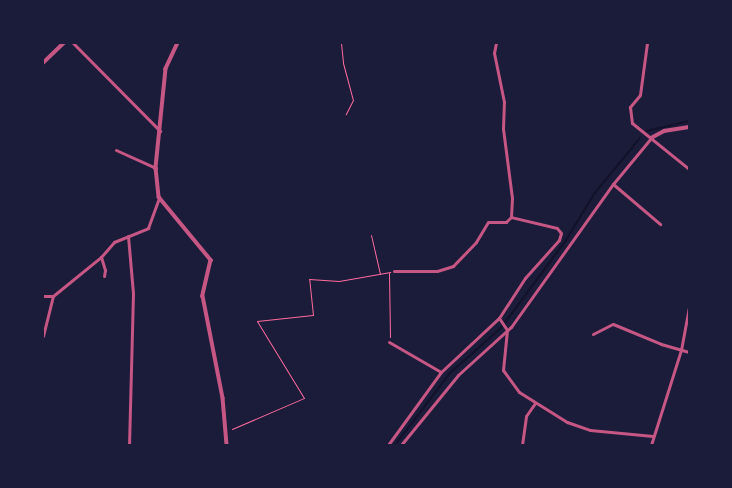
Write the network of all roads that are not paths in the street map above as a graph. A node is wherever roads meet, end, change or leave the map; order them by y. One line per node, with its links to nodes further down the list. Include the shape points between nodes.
1 (64, 43): 6 (street)
2 (73, 43): 8 (street)
3 (178, 43): 8 (street, via 166,70)
4 (496, 43): 15 (street, via 494,54 504,102 503,129 512,198)
5 (647, 43): 9 (street, via 640,94 630,112 632,122)
6 (43, 63)
7 (689, 127): 9 (street, via 664,131)
8 (160, 131): 11 (street)
9 (651, 138): 12 (street); 13 (street)
10 (116, 150): 11 (street)
11 (156, 168): 14 (street)
12 (689, 170)
13 (613, 184): 16 (street); 25 (street)
14 (159, 197): 17 (street, via 148,228); 36 (street, via 211,260 203,296 222,398)
15 (511, 217): 19 (street, via 506,222 488,222 476,242 454,266 437,271); 24 (street, via 548,224 561,233 550,252 525,278)
16 (660, 224)
17 (128, 236): 18 (street, via 114,242); 35 (street, via 133,293)
18 (101, 257): 20 (street); 22 (street)
19 (394, 271)
20 (104, 276)
21 (43, 296): 22 (street)
22 (54, 296): 27 (street)
23 (689, 307): 29 (street)
24 (500, 318): 25 (street); 31 (street)
25 (507, 330): 32 (street, via 503,370 519,392); 38 (street, via 458,375)
26 (593, 334): 29 (street, via 613,324)
27 (43, 336)
28 (389, 342): 31 (street)
29 (681, 350): 30 (street); 33 (street)
30 (689, 352)
31 (441, 372): 37 (street)
32 (535, 403): 33 (street, via 567,422 590,430); 34 (street, via 526,416)
33 (653, 436): 40 (street)
34 (522, 443): 39 (street)
35 (129, 445)
36 (227, 445)
37 (388, 445)
38 (401, 445)
39 (518, 445)
40 (651, 445)

